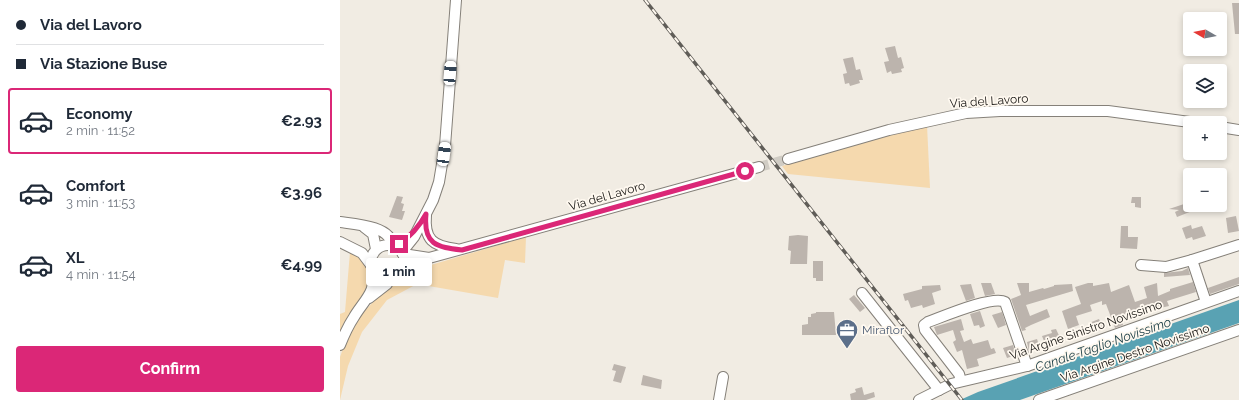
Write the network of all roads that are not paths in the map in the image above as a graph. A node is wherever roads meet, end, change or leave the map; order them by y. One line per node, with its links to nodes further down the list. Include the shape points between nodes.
1 (456, 0): 7 (street, via 444,157 439,182)
2 (1183, 121): 5 (street, Via del Lavoro, via 1108,111 966,113 888,130)
3 (1227, 128): 4 (street)
4 (1239, 130)
5 (788, 159)
6 (758, 167): 16 (street, Via del Lavoro)
7 (426, 214): 10 (street); 16 (street, Via del Lavoro, via 426,228 433,242 442,248)
8 (340, 222): 9 (street)
9 (362, 226): 12 (street, via 383,232); 15 (street, via 373,234)
10 (418, 228): 12 (street, via 405,240); 17 (street)
11 (340, 242): 14 (street)
12 (393, 245): 15 (street, via 382,245); 17 (street)
13 (1239, 245): 19 (street)
14 (350, 246): 15 (street, via 365,250); 21 (street, via 362,253)
15 (376, 249): 21 (street, via 372,255)
16 (462, 250): 18 (street, Via del Lavoro)
17 (403, 253): 18 (street, Via del Lavoro); 22 (street, via 405,263)
18 (429, 258): 22 (street, Via del Lavoro)
19 (1192, 260): 20 (street, via 1166,266); 27 (street)
20 (1141, 265)
21 (372, 267): 23 (street, via 380,277); 26 (street, via 373,281)
22 (401, 272): 23 (street)
23 (390, 279): 26 (street)
24 (1239, 291): 27 (street, Via Argine Sinistro Novissimo)
25 (862, 293): 33 (street)
26 (369, 298): 29 (street, via 350,323)
27 (1206, 302): 30 (street, Via Argine Sinistro Novissimo)
28 (1239, 330): 36 (street, Via Argine Destro Novissimo)
29 (340, 345)
30 (1027, 366): 32 (street, Via Argine Sinistro Novissimo); 32 (street, via 1004,302 998,300 978,303 924,325 925,330 959,374)
31 (723, 377): 34 (street)
32 (961, 381): 33 (street, Via Argine Sinistro Novissimo)
33 (939, 390): 35 (street, Via Argine Sinistro Novissimo)
34 (719, 400)
35 (919, 400)
36 (1039, 400)

